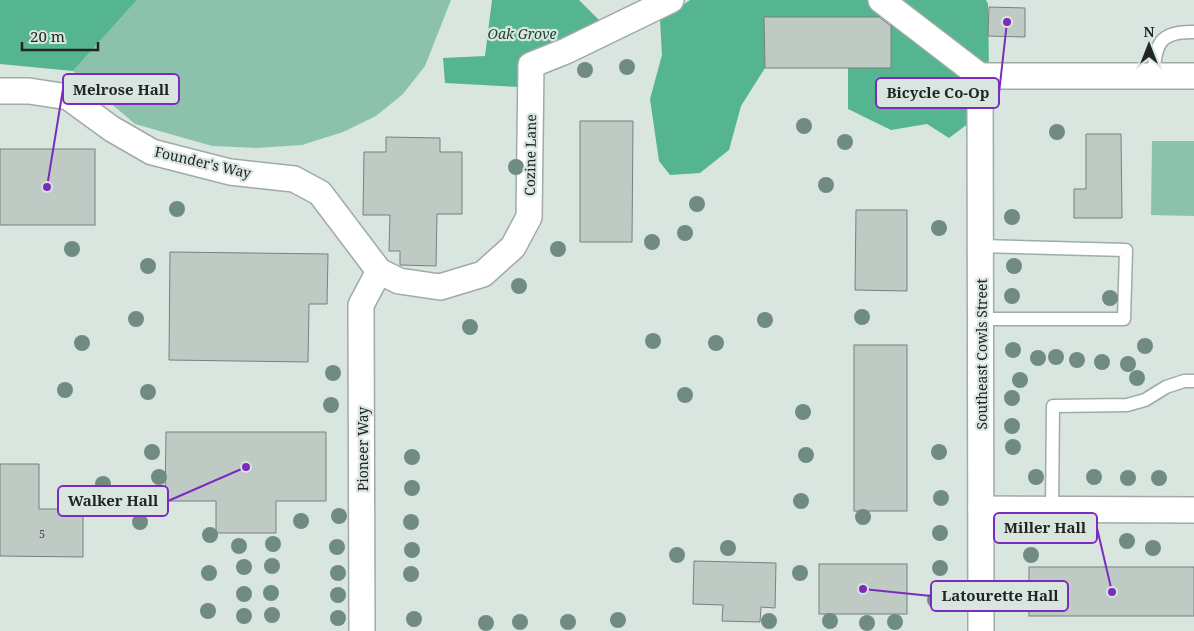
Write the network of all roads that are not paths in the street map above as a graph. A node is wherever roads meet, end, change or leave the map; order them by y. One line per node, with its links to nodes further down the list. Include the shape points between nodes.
1 (671, 0): 9 (street, Cozine Lane, via 531,65 529,217 513,247 483,274 440,288 399,281)
2 (881, 0): 4 (street)
3 (1194, 32): 5 (lane, via 1168,35 1161,41 1155,54)
4 (980, 76): 5 (street); 8 (street, Southeast Cowls Street)
5 (1153, 76): 6 (street)
6 (1194, 76)
7 (0, 91): 9 (street, Founder's Way, via 29,91 68,97 112,130 152,152 230,172 294,179 320,193)
8 (980, 246): 10 (street, Southeast Cowls Street); 10 (lane, via 1126,250 1124,319)
9 (379, 272): 15 (street, Pioneer Way, via 361,305)
10 (981, 319): 12 (street, Southeast Cowls Street)
11 (1194, 381): 13 (lane, via 1166,387 1145,400 1127,405 1053,406)
12 (981, 510): 13 (street); 16 (street, Southeast Cowls Street)
13 (1052, 510): 14 (street)
14 (1194, 510)
15 (362, 631)
16 (981, 631)

